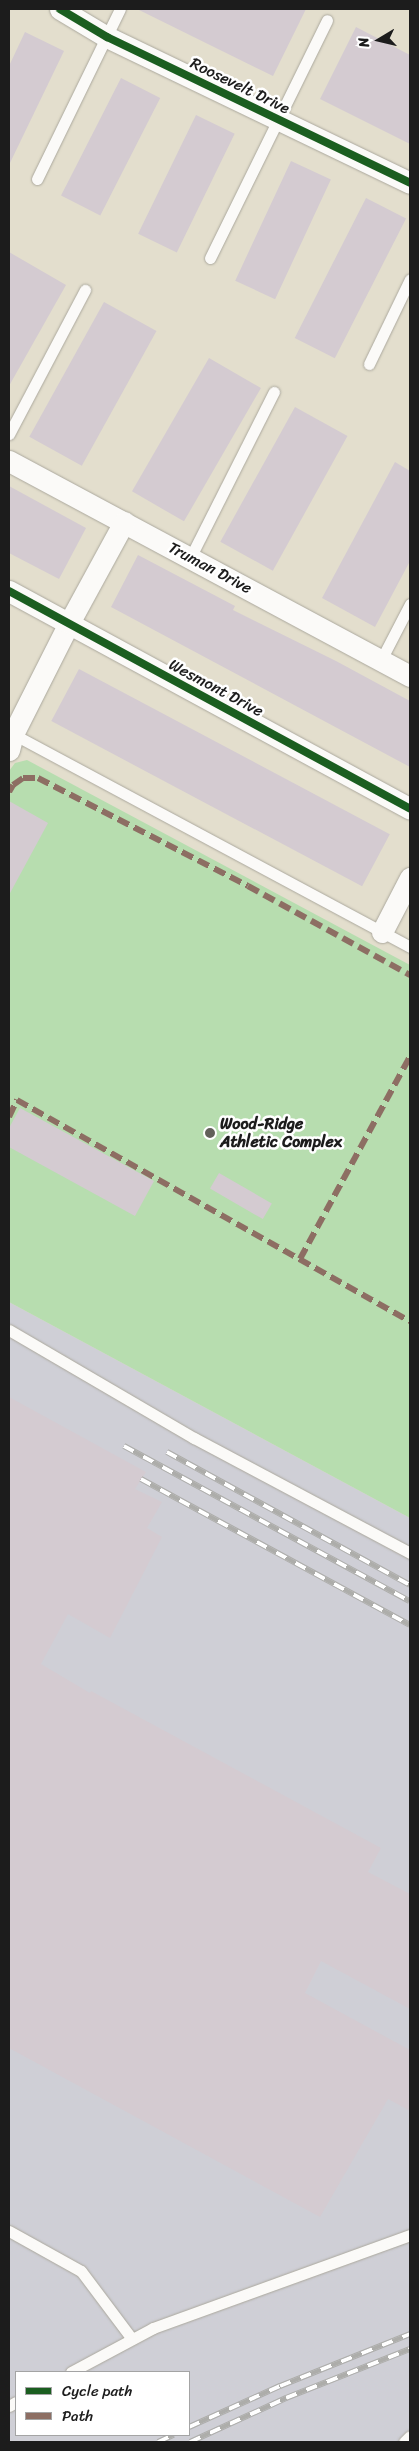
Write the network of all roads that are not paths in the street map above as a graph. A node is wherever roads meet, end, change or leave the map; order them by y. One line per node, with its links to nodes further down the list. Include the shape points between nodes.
1 (60, 9): 4 (street, Roosevelt Drive)
2 (120, 9): 4 (lane)
3 (327, 20): 5 (lane)
4 (107, 37): 5 (street, Roosevelt Drive); 6 (lane)
5 (278, 119): 7 (street, Roosevelt Drive); 8 (lane)
6 (37, 179)
7 (410, 183)
8 (210, 258)
9 (410, 279): 11 (lane)
10 (85, 290): 13 (lane)
11 (369, 364)
12 (274, 392): 16 (lane)
13 (9, 434)
14 (9, 461): 15 (street, Truman Drive)
15 (124, 522): 16 (street, Truman Drive); 19 (street)
16 (190, 558): 20 (street, Truman Drive)
17 (9, 591): 19 (street, Wesmont Drive)
18 (410, 604): 20 (lane)
19 (68, 623): 22 (street); 23 (street, Wesmont Drive)
20 (381, 660): 21 (street, Truman Drive)
21 (410, 676)
22 (11, 742): 25 (lane)
23 (410, 809)
24 (410, 878): 25 (street)
25 (382, 932): 26 (lane)
26 (410, 948)
27 (9, 1330): 28 (lane, via 194,1438)
28 (410, 1553)
29 (9, 2231): 31 (lane, via 81,2271)
30 (410, 2235): 31 (lane, via 153,2328)
31 (132, 2339): 32 (lane)
32 (72, 2371)
33 (410, 2436): 34 (lane)
34 (404, 2442)

